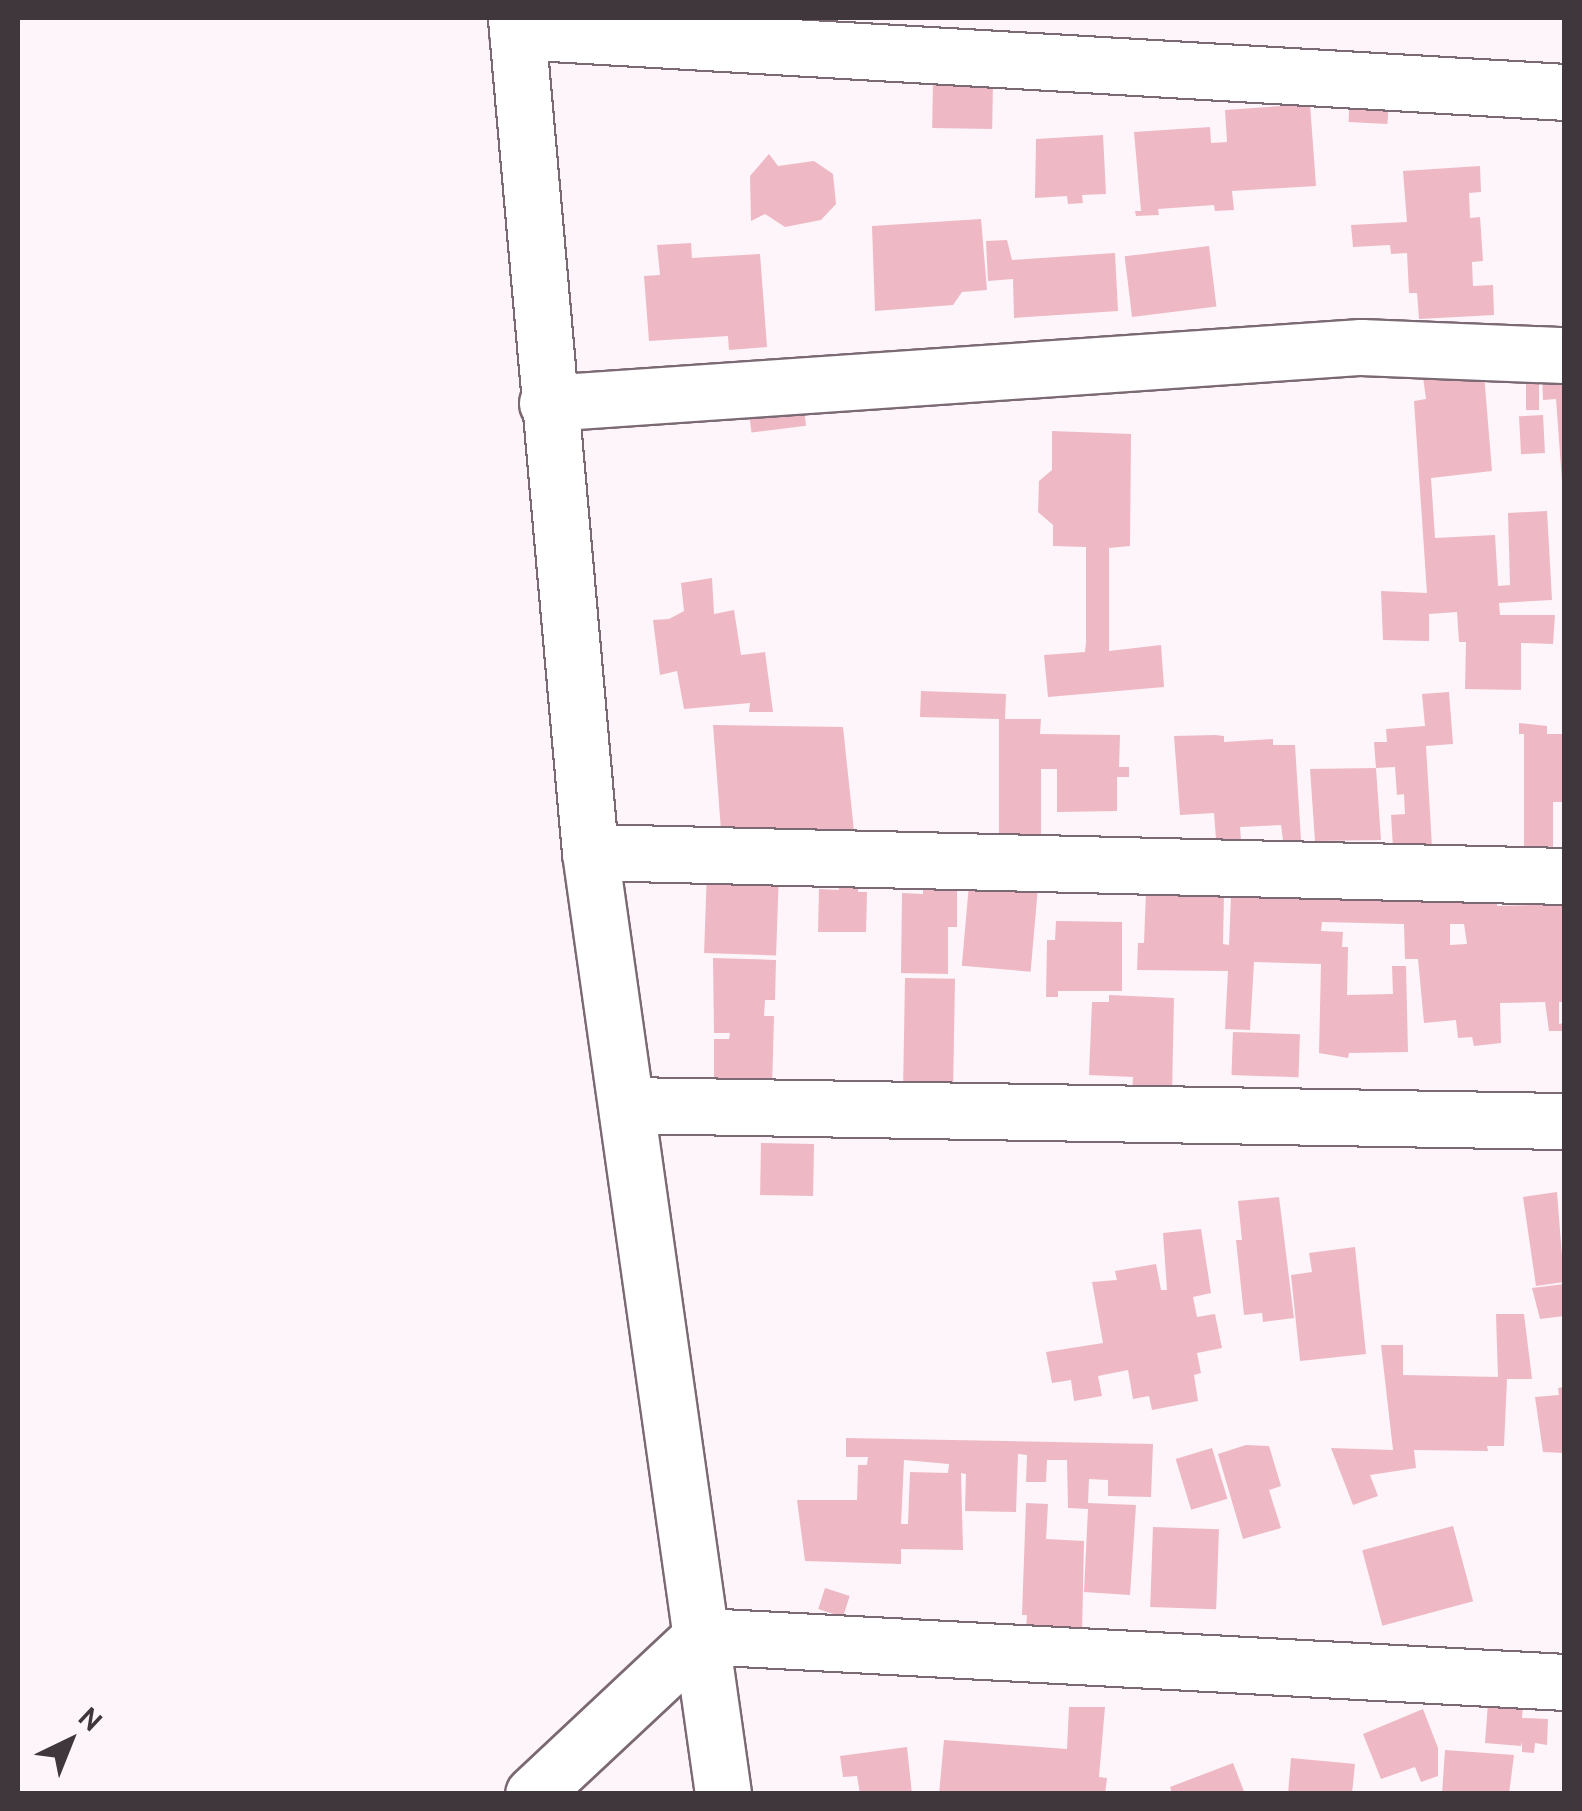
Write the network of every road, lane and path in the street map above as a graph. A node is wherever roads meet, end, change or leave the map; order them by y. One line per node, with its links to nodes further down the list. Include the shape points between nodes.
1 (516, 24): 2 (street); 4 (street)
2 (1564, 92)
3 (1564, 355): 4 (street, via 1361,347)
4 (546, 403): 5 (street)
5 (590, 852): 6 (street); 7 (street)
6 (1564, 876)
7 (627, 1105): 8 (street); 9 (street)
8 (1564, 1121)
9 (702, 1636): 10 (street); 11 (street); 12 (street)
10 (1564, 1682)
11 (533, 1794)
12 (723, 1794)

